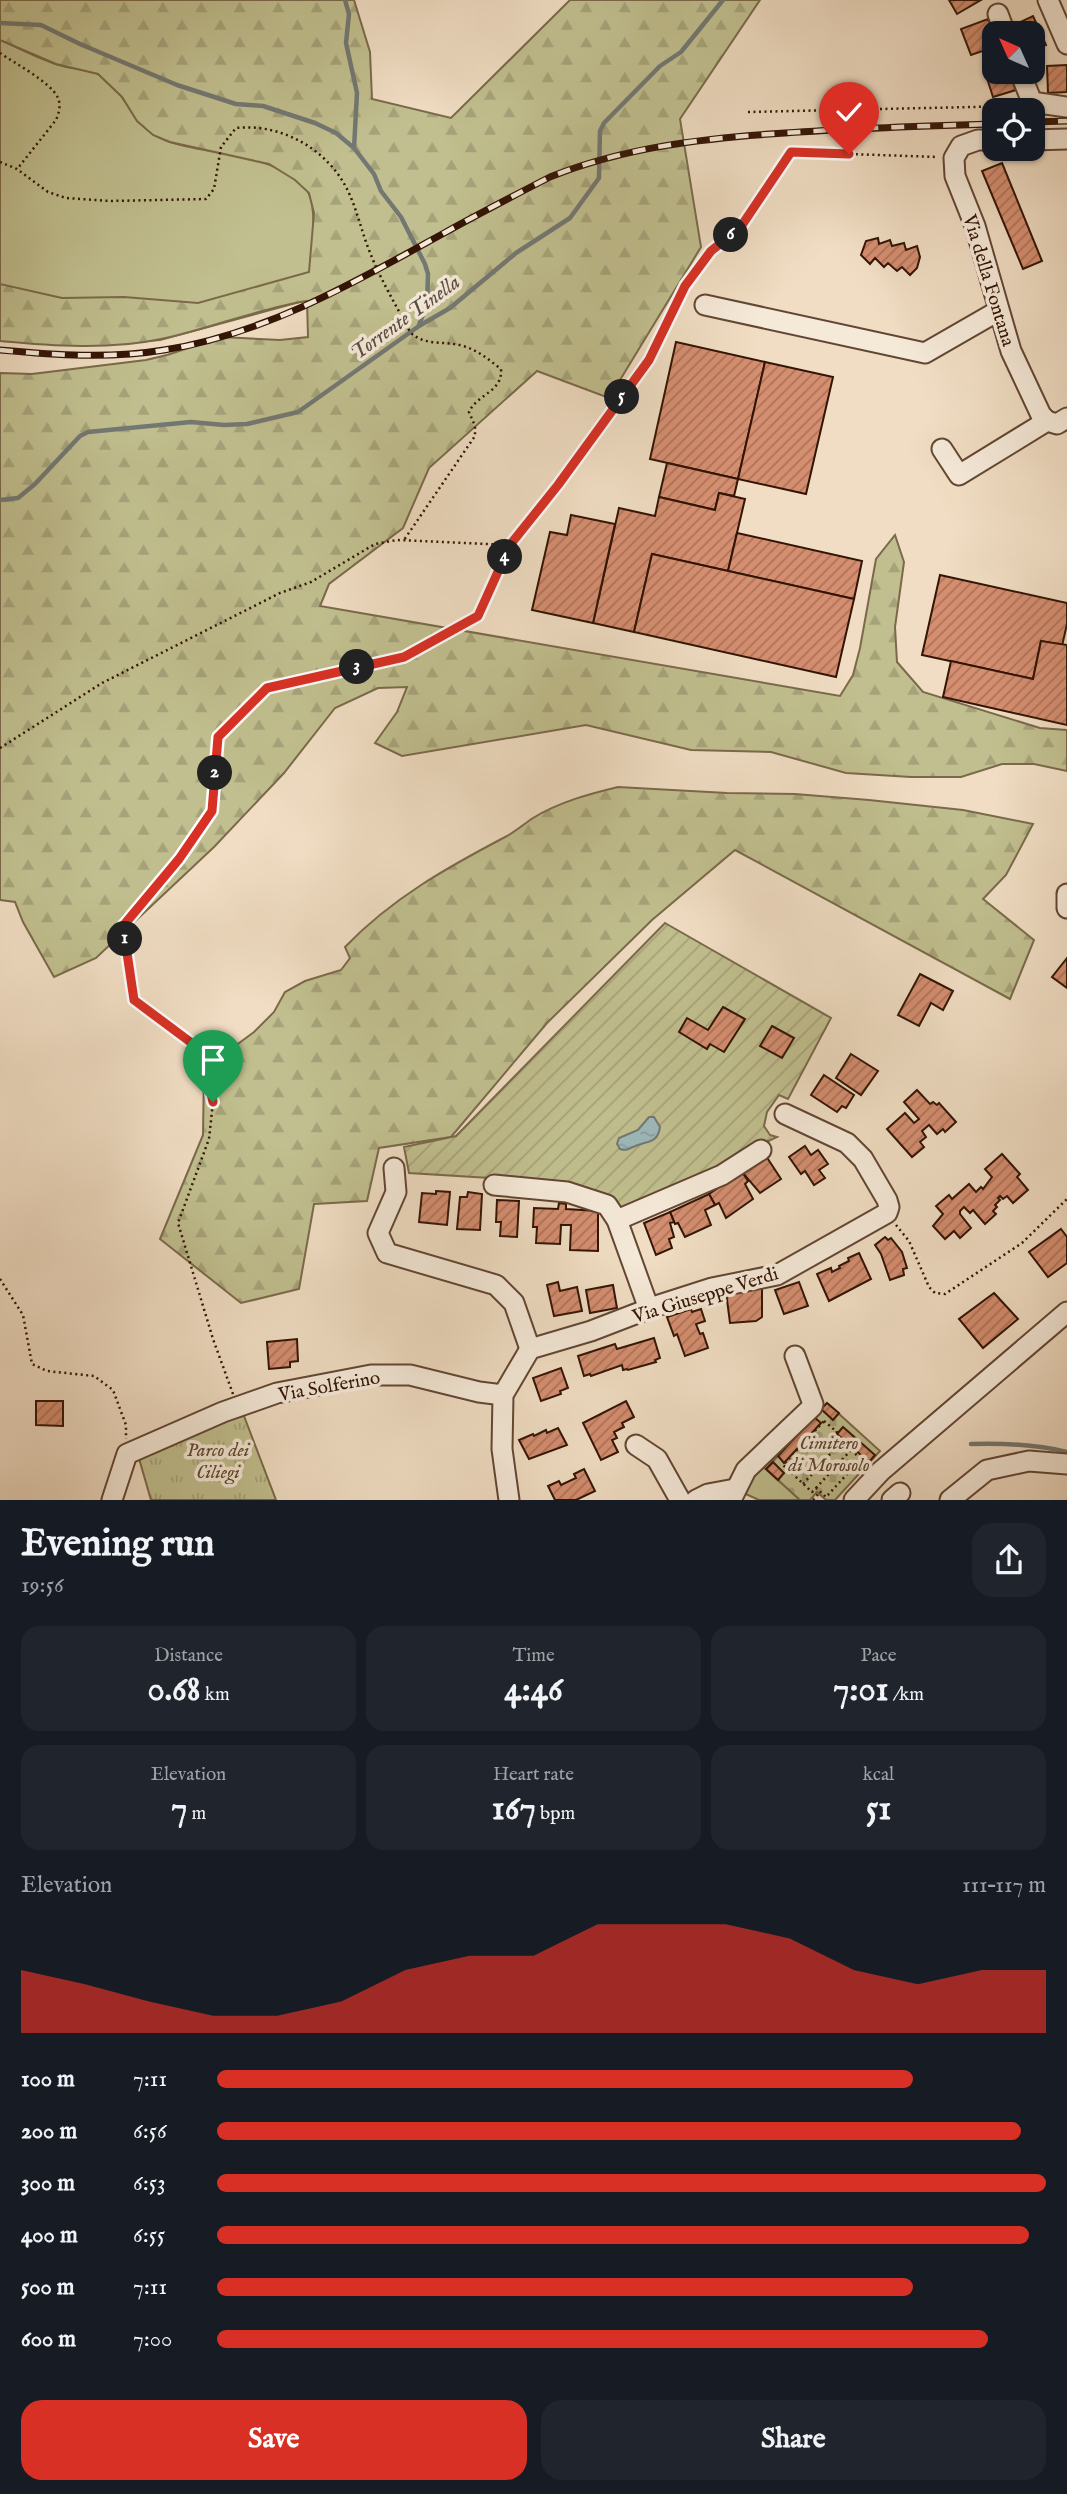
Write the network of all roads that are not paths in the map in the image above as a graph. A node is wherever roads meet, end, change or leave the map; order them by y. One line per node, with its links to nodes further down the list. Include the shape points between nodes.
1 (1048, 0): 4 (street)
2 (998, 14): 3 (street)
3 (1001, 21)
4 (1067, 44)
5 (1025, 84): 6 (street, via 1032,102)
6 (1067, 107)
7 (1067, 139): 9 (street)
8 (982, 140): 11 (street, Via della Fontana, via 961,146 954,158 955,176 975,226)
9 (1045, 140)
10 (705, 305): 11 (street, via 925,353)
11 (999, 311): 13 (street, Via della Fontana, via 1011,351)
12 (1067, 418): 13 (street, via 1057,424)
13 (1047, 421): 14 (street, via 959,475)
14 (942, 449)
15 (1067, 894): 16 (street)
16 (1067, 908)
17 (785, 1114): 22 (street, Via Giuseppe Verdi, via 856,1150 887,1200 887,1213 777,1275 712,1288)
18 (761, 1150): 21 (street, via 722,1175)
19 (394, 1168): 24 (street, via 396,1192 378,1233 387,1253 496,1284 514,1303)
20 (494, 1185): 21 (street, via 576,1194 603,1202)
21 (617, 1220): 22 (street)
22 (649, 1309): 24 (street, Via Giuseppe Verdi)
23 (1067, 1311): 34 (street, via 881,1471)
24 (530, 1349): 26 (street)
25 (795, 1356): 29 (street, via 812,1407 746,1470)
26 (503, 1395): 30 (street, Via Solferino, via 394,1374 293,1389 238,1406 127,1454); 31 (street, via 502,1449)
27 (636, 1445): 32 (street, via 657,1459)
28 (1067, 1464): 35 (street, via 1029,1461 987,1470)
29 (733, 1495): 33 (street, via 708,1494)
30 (112, 1500)
31 (509, 1500)
32 (681, 1500)
33 (696, 1500)
34 (854, 1500)
35 (950, 1500)

